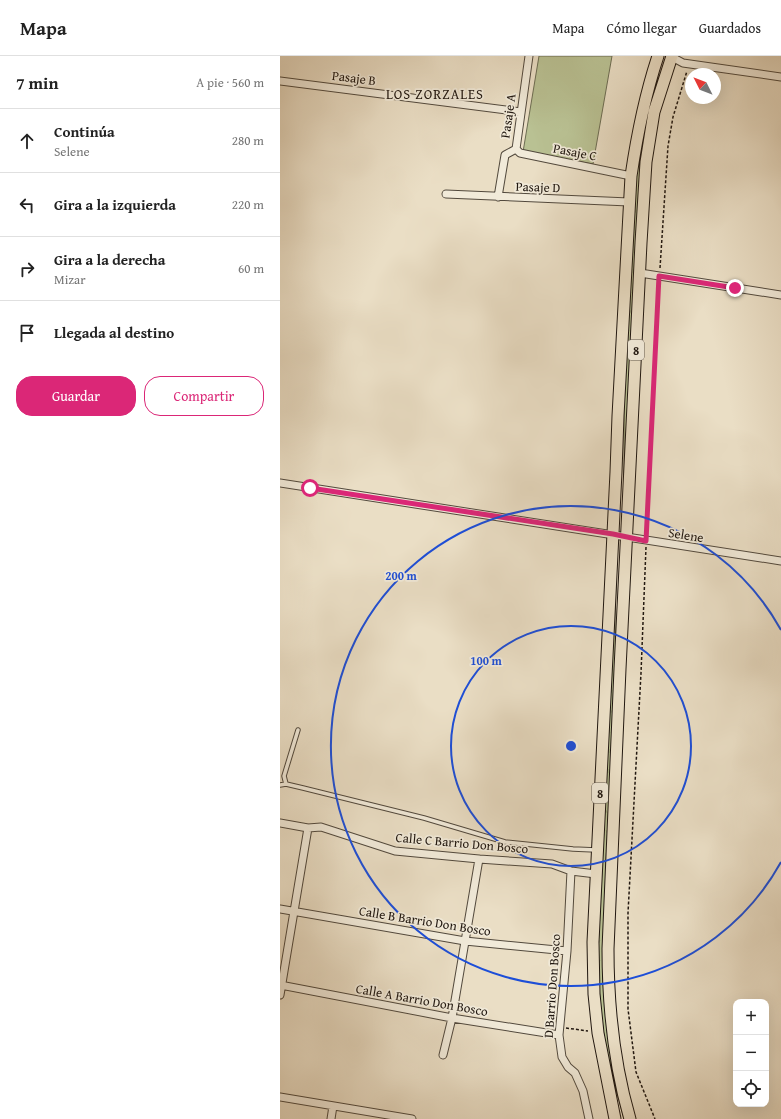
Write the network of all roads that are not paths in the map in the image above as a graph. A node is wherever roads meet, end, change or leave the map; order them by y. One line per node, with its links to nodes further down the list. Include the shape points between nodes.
1 (529, 56): 6 (street, Pasaje A)
2 (658, 56): 8 (highway, 8, via 643,108)
3 (671, 56): 4 (street, via 683,64); 12 (highway, 8, via 654,112 649,143)
4 (781, 77)
5 (280, 81): 6 (street, Pasaje B)
6 (521, 112): 7 (street, Pasaje A)
7 (516, 149): 8 (street, Pasaje C, via 520,153); 10 (street, Pasaje A, via 505,155)
8 (631, 176): 11 (highway, 8)
9 (446, 194): 10 (street, Pasaje D)
10 (498, 197): 11 (street, Pasaje D)
11 (629, 202): 15 (highway, 8)
12 (640, 273): 13 (street); 16 (highway, 8)
13 (781, 296)
14 (280, 483): 15 (street, Selene)
15 (613, 534): 16 (street, Selene); 23 (highway, 8)
16 (627, 538): 17 (street, Selene); 42 (highway, 8, via 608,990 620,1080)
17 (781, 561)
18 (298, 730): 19 (lane, via 284,776)
19 (286, 784): 20 (lane); 23 (lane, via 424,818 505,842)
20 (280, 785)
21 (280, 823): 22 (street, Calle C Barrio Don Bosco)
22 (308, 828): 24 (street, Calle C Barrio Don Bosco, via 321,827 395,851); 28 (street)
23 (597, 850): 26 (highway, 8)
24 (479, 859): 25 (street, Calle C Barrio Don Bosco, via 552,864); 29 (street)
25 (571, 871): 26 (street, Calle C Barrio Don Bosco); 30 (street, D Barrio Don Bosco)
26 (596, 874): 41 (highway, 8, via 594,994 598,1032)
27 (280, 909): 28 (street, Calle B Barrio Don Bosco)
28 (294, 911): 29 (street, Calle B Barrio Don Bosco); 31 (street)
29 (465, 941): 30 (street, Calle B Barrio Don Bosco); 33 (street)
30 (567, 952): 34 (street, D Barrio Don Bosco)
31 (281, 986): 32 (street); 33 (street, Calle A Barrio Don Bosco)
32 (280, 995)
33 (452, 1018): 34 (street, Calle A Barrio Don Bosco); 35 (street)
34 (560, 1032): 40 (street, D Barrio Don Bosco, via 562,1057 575,1073 584,1091)
35 (444, 1055)
36 (280, 1097): 37 (street)
37 (333, 1106): 38 (street); 39 (street)
38 (331, 1119)
39 (412, 1119)
40 (589, 1119)
41 (615, 1119)
42 (630, 1119)

